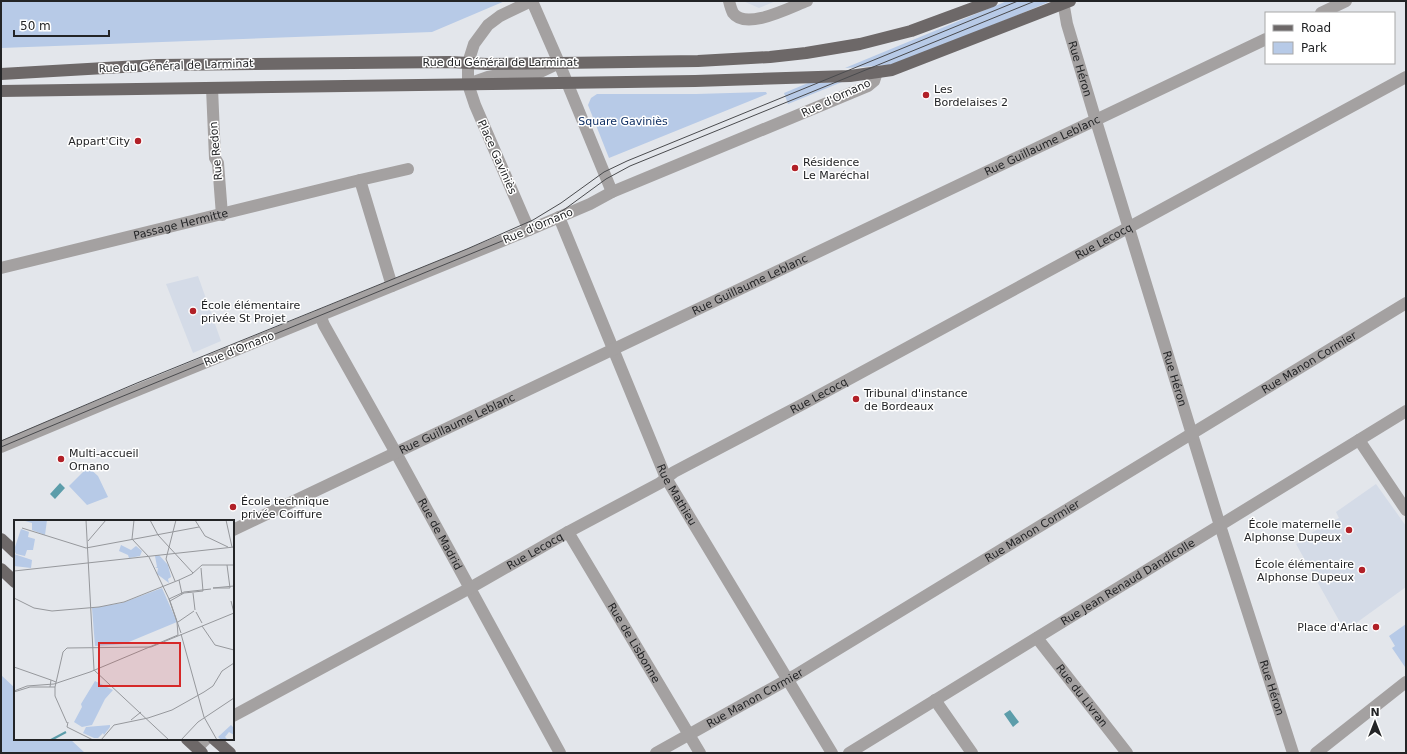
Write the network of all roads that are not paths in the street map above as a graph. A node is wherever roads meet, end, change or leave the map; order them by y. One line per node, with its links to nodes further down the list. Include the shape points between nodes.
1 (531, 1): 9 (street, Place Gaviniès, via 500,16 488,25 474,44); 10 (street)
2 (729, 1): 3 (street, via 734,14 743,19 755,19)
3 (807, 1)
4 (992, 1): 10 (main road, Rue du Général de Larminat, via 911,31 860,44 806,53 698,61)
5 (1346, 1): 7 (street)
6 (1066, 2): 11 (main road, Rue d'Ornano, via 897,68); 18 (street, Rue Héron, via 1067,24)
7 (1323, 12)
8 (1265, 39): 18 (street, Rue Guillaume Leblanc)
9 (468, 63): 10 (main road, Rue du Général de Larminat); 12 (main road, Rue du Général de Larminat, via 156,65); 15 (street, Place Gaviniès)
10 (559, 63): 14 (street); 15 (street, via 530,75 499,75)
11 (877, 72): 14 (main road, Rue du Général de Larminat, via 850,76 779,79); 21 (street, Rue d'Ornano, via 874,81 868,86)
12 (1, 74)
13 (1406, 77): 24 (street, Rue Lecocq)
14 (567, 83): 15 (main road, Rue du Général de Larminat); 21 (street)
15 (468, 84): 16 (main road, Rue du Général de Larminat); 25 (street, Place Gaviniès, via 479,116)
16 (212, 88): 17 (main road, Rue du Général de Larminat); 22 (street, Rue Redon, via 215,158 218,164)
17 (1, 91)
18 (1096, 120): 24 (street, Rue Héron); 30 (street, Rue Guillaume Leblanc)
19 (408, 169): 20 (street, Passage Hermitte)
20 (360, 180): 22 (street, Passage Hermitte); 27 (street)
21 (612, 192): 23 (street, Rue d'Ornano)
22 (222, 215): 26 (street, Passage Hermitte)
23 (560, 217): 25 (street, Rue d'Ornano); 30 (street, Rue Mathieu)
24 (1129, 227): 32 (street, Rue Héron); 36 (street, Rue Lecocq)
25 (529, 230): 27 (street, Rue d'Ornano)
26 (1, 268)
27 (392, 286): 29 (street, Rue d'Ornano)
28 (1406, 303): 32 (street, Rue Manon Cormier)
29 (320, 315): 34 (street, Rue d'Ornano); 35 (street, Rue de Madrid, via 327,332)
30 (613, 349): 35 (street, Rue Guillaume Leblanc); 36 (street, Rue Mathieu)
31 (1406, 411): 33 (street, Rue Jean Renaud Dandicolle)
32 (1192, 433): 38 (street, Rue Héron); 47 (street, Rue Manon Cormier)
33 (1359, 440): 37 (street); 38 (street, Rue Jean Renaud Dandicolle)
34 (1, 448)
35 (396, 453): 39 (street, Rue Guillaume Leblanc); 45 (street, Rue de Madrid)
36 (666, 478): 40 (street, Rue Lecocq, via 660,484); 47 (street, Rue Mathieu)
37 (1406, 510)
38 (1220, 524): 46 (street, Rue Jean Renaud Dandicolle); 64 (street, Rue Héron)
39 (234, 530)
40 (568, 532): 45 (street, Rue Lecocq); 51 (street, Rue de Lisbonne)
41 (1, 538): 42 (main road)
42 (14, 551)
43 (1, 569): 44 (main road)
44 (14, 581)
45 (470, 588): 50 (street, Rue Lecocq); 57 (street, Rue de Madrid)
46 (1036, 638): 49 (street, Rue Jean Renaud Dandicolle); 63 (street, Rue du Livran)
47 (788, 680): 51 (street, Rue Manon Cormier); 60 (street, Rue Mathieu)
48 (1406, 682): 65 (street)
49 (935, 700): 61 (street, Rue Jean Renaud Dandicolle); 62 (street)
50 (234, 715)
51 (689, 734): 58 (street, Rue Manon Cormier); 59 (street, Rue de Lisbonne)
52 (188, 740): 55 (main road)
53 (206, 740): 55 (street)
54 (215, 740): 56 (main road)
55 (200, 751)
56 (230, 753)
57 (560, 753)
58 (656, 753)
59 (700, 753)
60 (832, 753)
61 (849, 753)
62 (972, 753)
63 (1127, 753)
64 (1293, 753)
65 (1316, 753)

